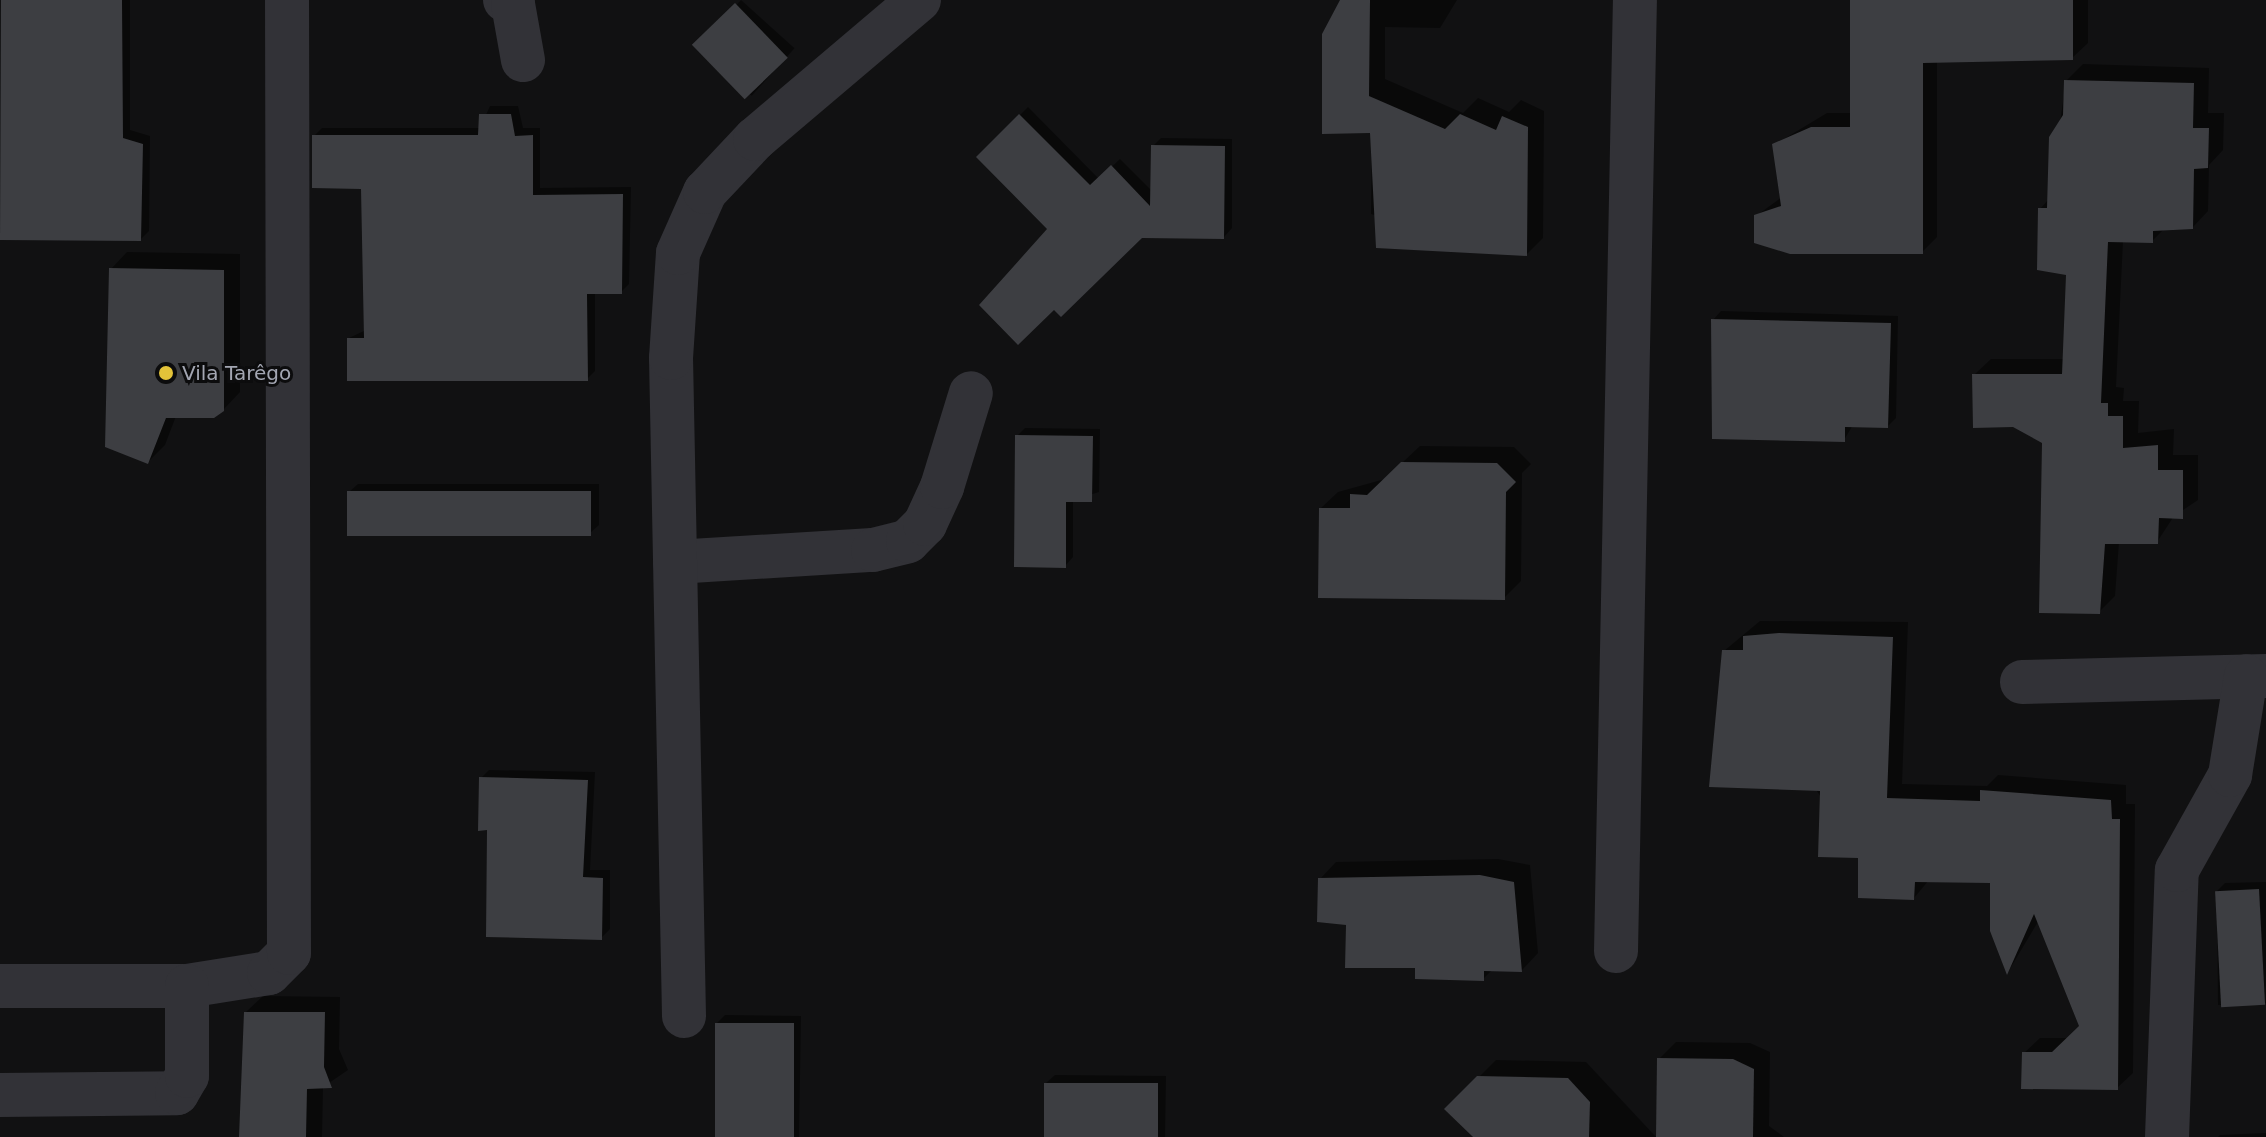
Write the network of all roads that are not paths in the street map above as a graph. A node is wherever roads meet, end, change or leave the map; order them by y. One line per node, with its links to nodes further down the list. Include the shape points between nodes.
1 (287, 0): 12 (street, via 289,953 269,973)
2 (505, 0): 5 (street, via 513,4)
3 (919, 0): 7 (street, via 755,139 705,192 687,226 673,297)
4 (1635, 0): 10 (street)
5 (523, 60)
6 (971, 393): 7 (street, via 942,487 908,541 873,550)
7 (675, 562): 13 (street)
8 (2256, 676): 9 (street); 15 (street, via 2230,775 2177,870)
9 (2022, 682)
10 (1616, 951)
11 (0, 986): 12 (street)
12 (187, 986): 14 (street, via 187,1076 177,1093)
13 (684, 1016)
14 (0, 1095)
15 (2167, 1137)

